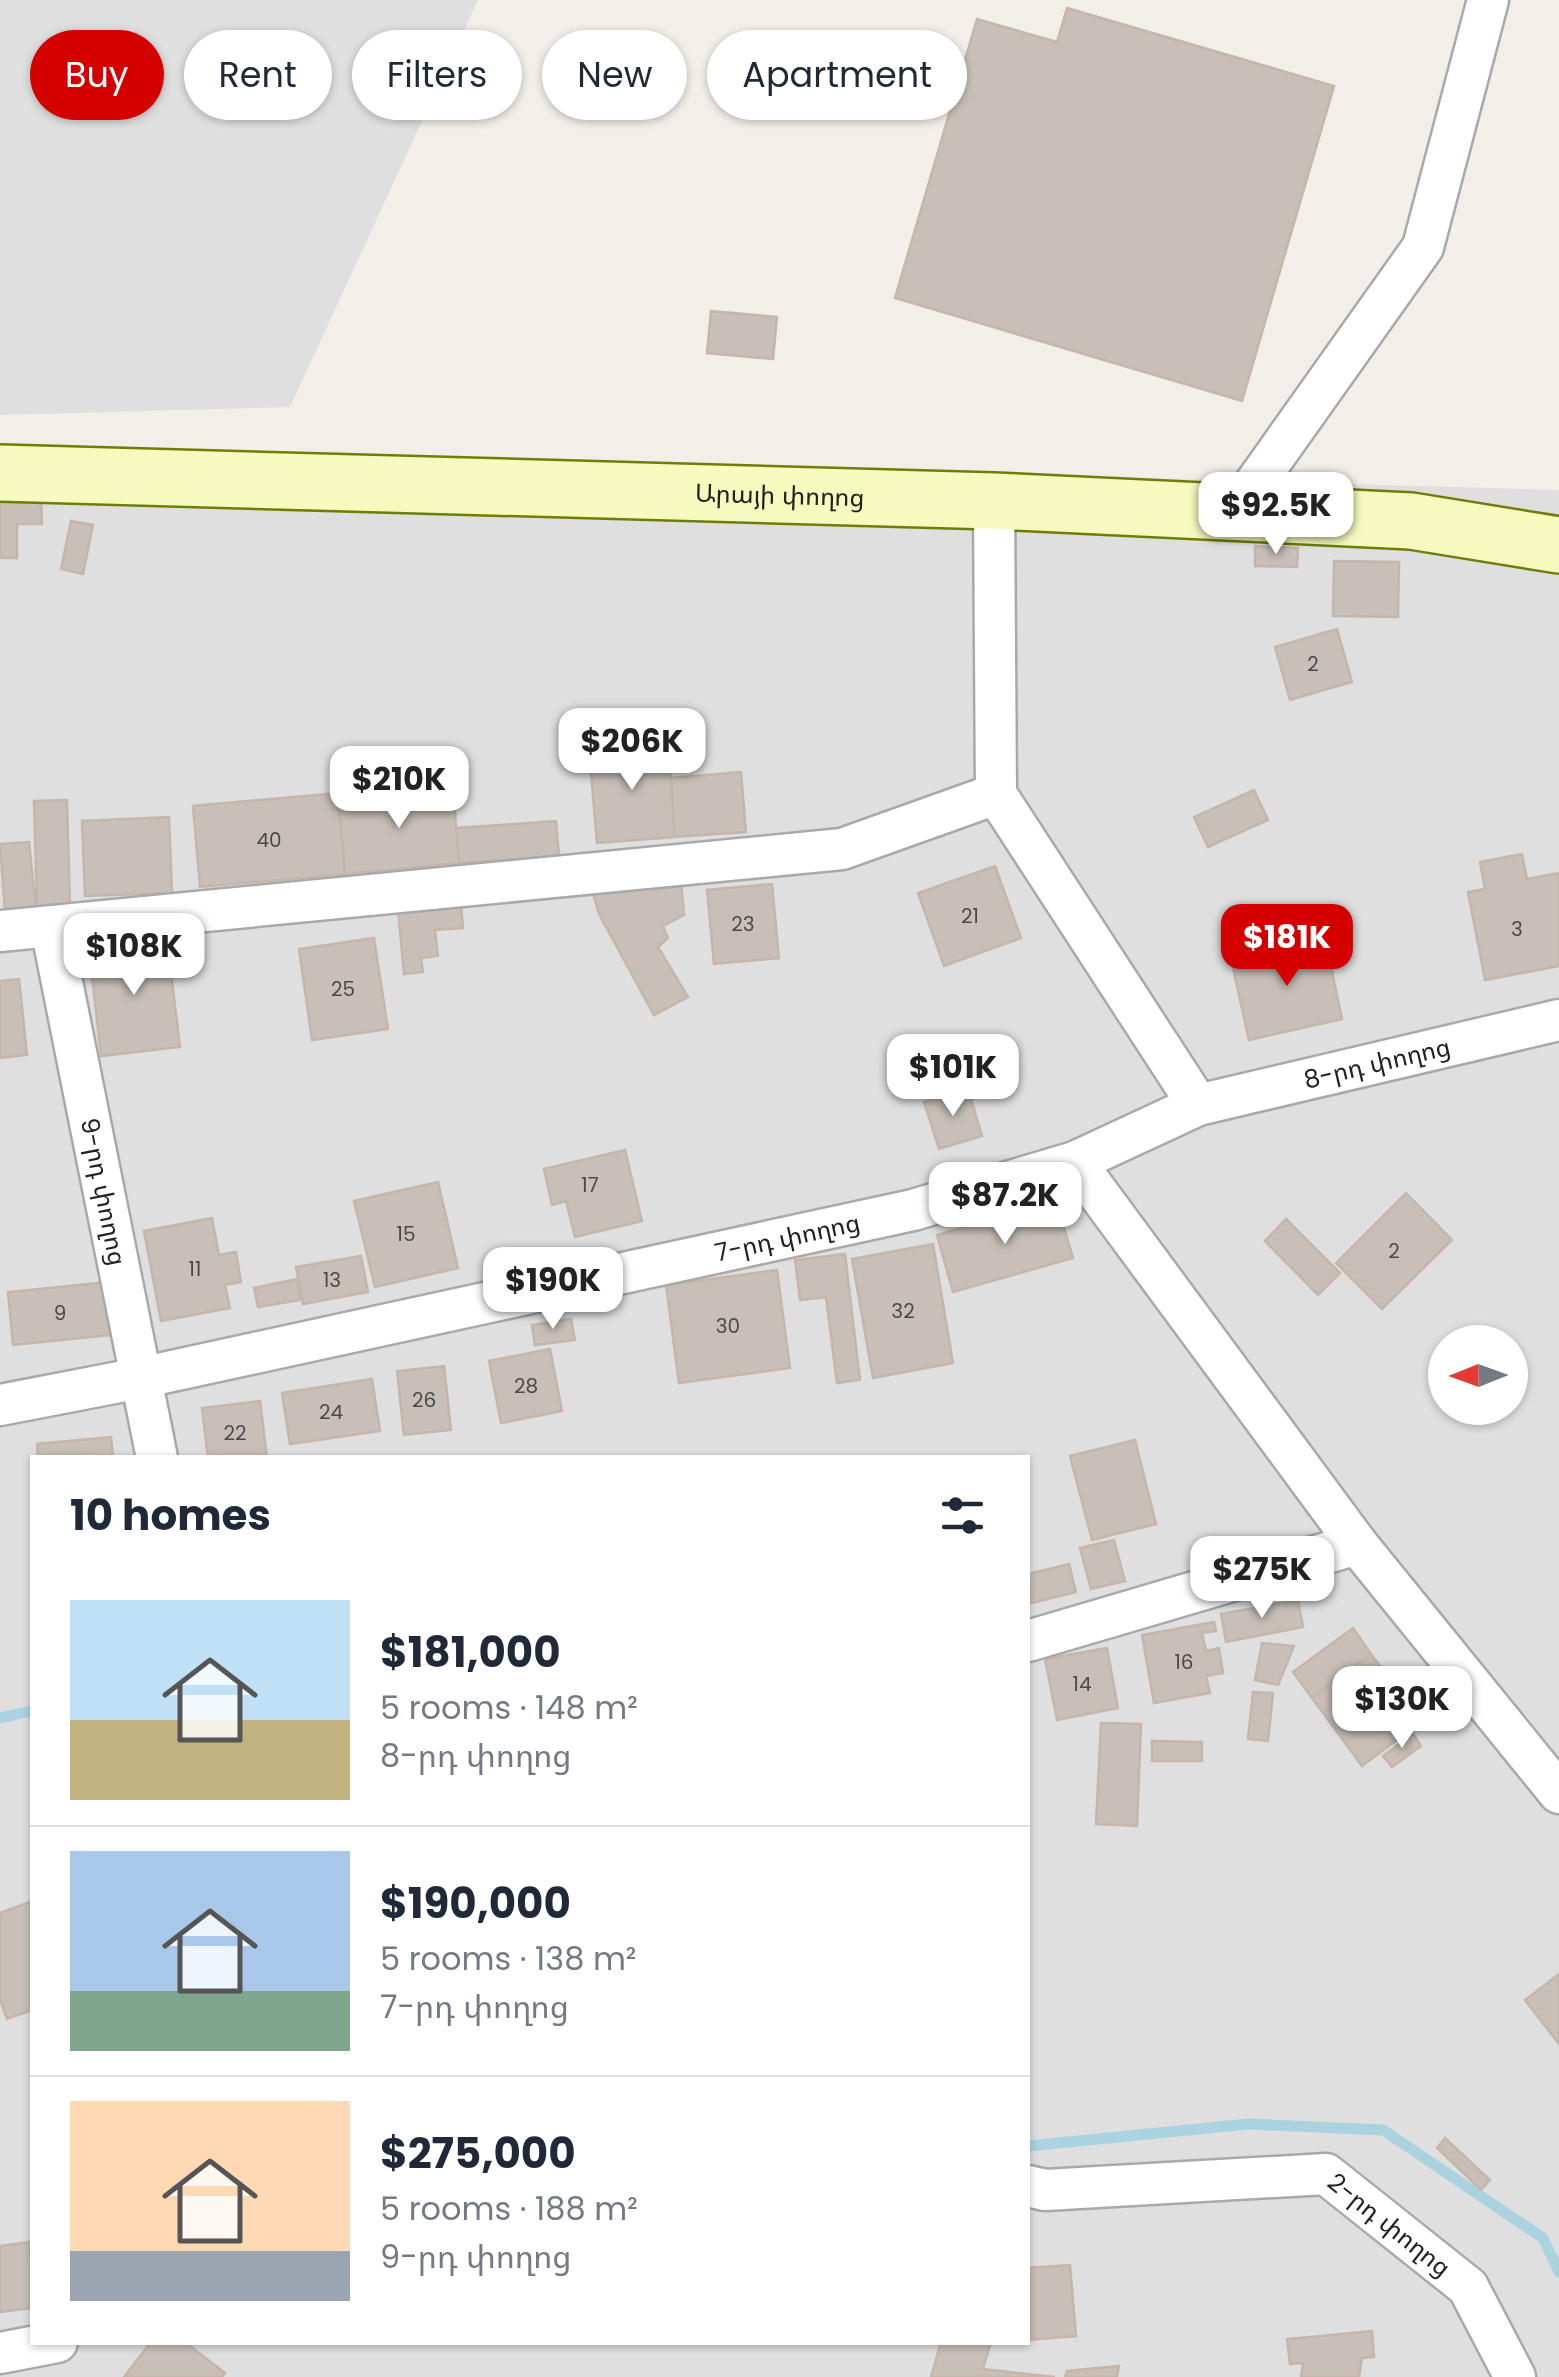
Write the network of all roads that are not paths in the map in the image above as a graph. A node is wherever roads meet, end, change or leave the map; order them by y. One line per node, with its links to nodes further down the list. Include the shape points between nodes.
1 (1488, 0): 4 (street, via 1423,247)
2 (0, 474): 3 (main road, Արայի փողոց)
3 (994, 501): 4 (main road, Արայի փողոց); 6 (street)
4 (1236, 512): 5 (main road, Արայի փողոց, via 1411,520)
5 (1559, 545)
6 (996, 794): 7 (street, via 842,849); 10 (street)
7 (51, 927): 8 (street); 12 (street, 9-րդ փողոց)
8 (0, 931)
9 (1559, 1020): 10 (street, 8-րդ փողոց)
10 (1198, 1105): 11 (street, 7-րդ փողոց)
11 (1076, 1162): 12 (street, 7-րդ փողոց, via 912,1210); 15 (street)
12 (140, 1378): 13 (street, 7-րդ փողոց); 14 (street, 9-րդ փողոց)
13 (0, 1405)
14 (156, 1455)
15 (1356, 1544): 16 (street); 17 (street)
16 (1030, 1640)
17 (1559, 1792)
18 (1030, 2186): 21 (street, 2-րդ փողոց, via 1326,2174 1468,2287)
19 (41, 2345): 20 (street)
20 (0, 2353)
21 (1515, 2377)

